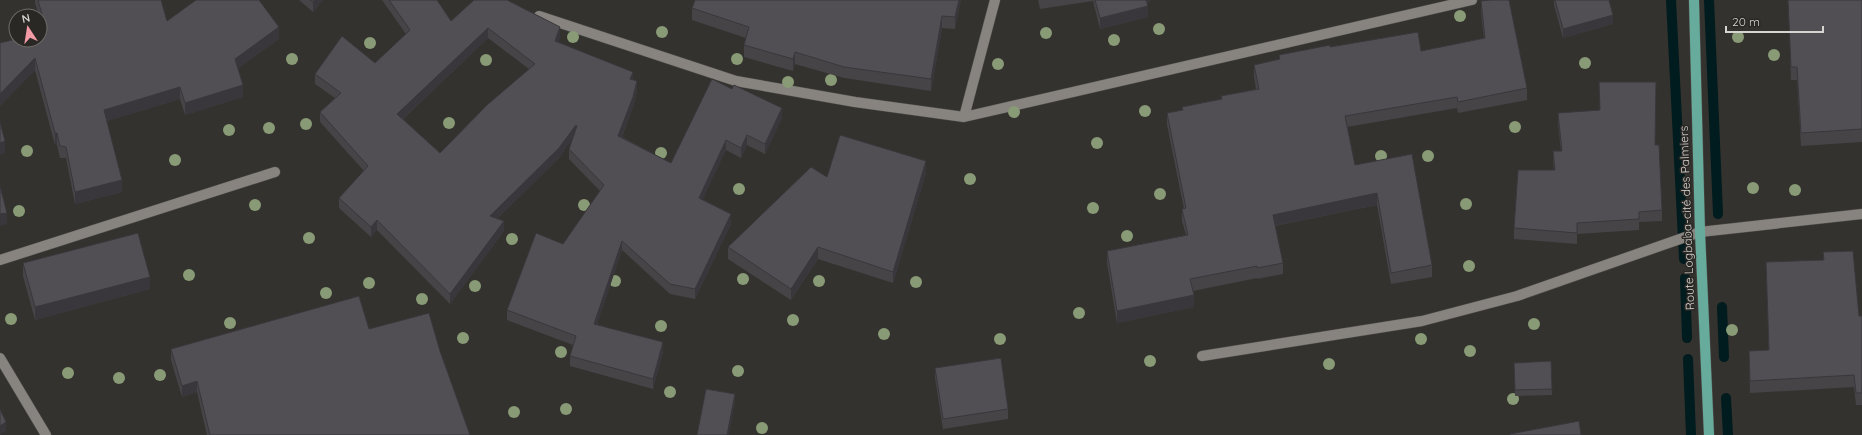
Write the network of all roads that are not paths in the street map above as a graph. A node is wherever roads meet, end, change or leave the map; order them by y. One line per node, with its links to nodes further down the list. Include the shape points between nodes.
1 (995, 0): 5 (street)
2 (1472, 0): 5 (street)
3 (1694, 0): 8 (main road, Route Logbaba-cité des Palmiers)
4 (538, 16): 5 (street, via 736,81 855,102)
5 (964, 117)
6 (275, 172): 9 (street)
7 (1862, 214): 8 (street)
8 (1700, 232): 10 (street, via 1518,296 1422,321); 13 (main road, Route Logbaba-cité des Palmiers)
9 (0, 260)
10 (1202, 356)
11 (0, 358): 12 (street)
12 (46, 435)
13 (1709, 435)

